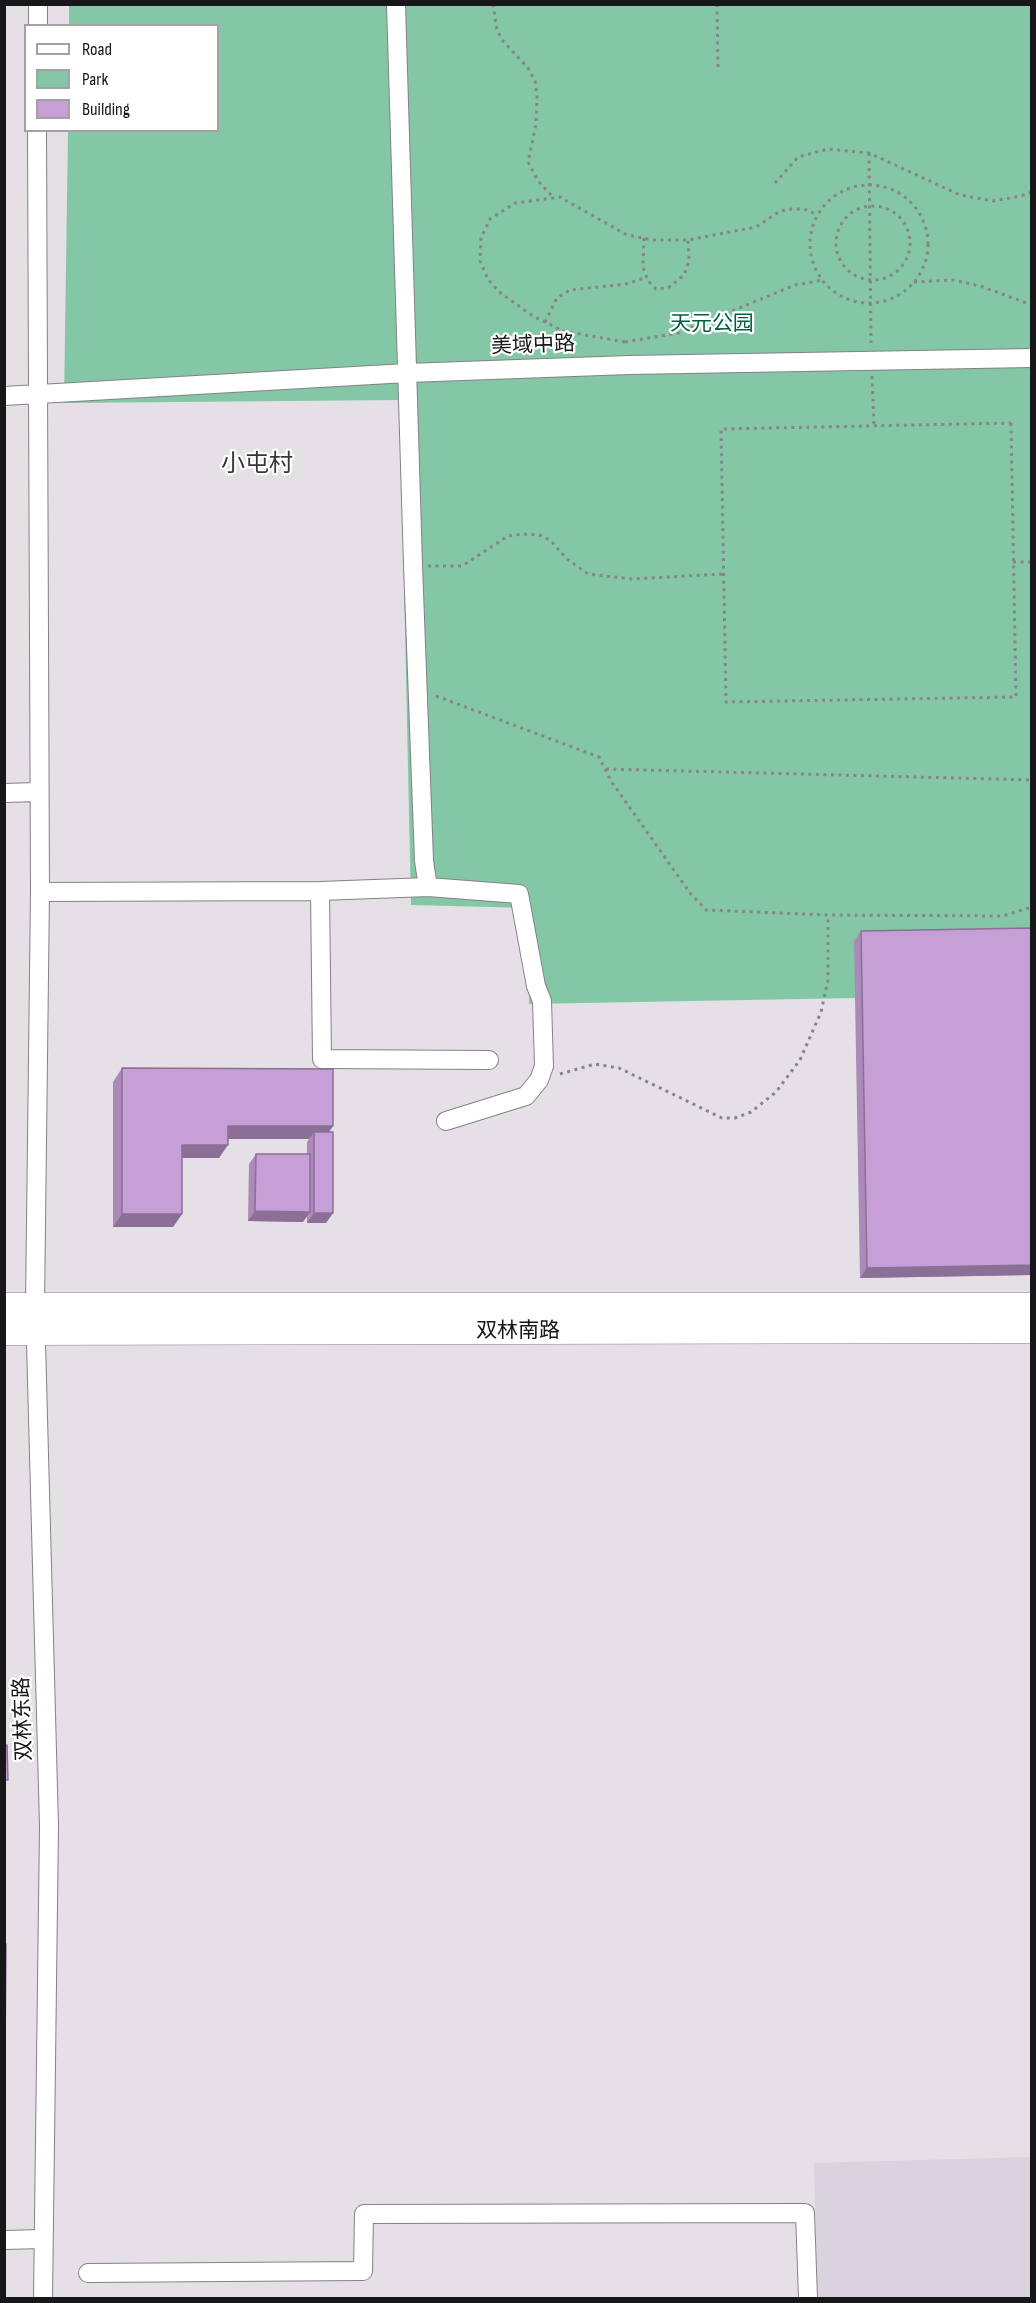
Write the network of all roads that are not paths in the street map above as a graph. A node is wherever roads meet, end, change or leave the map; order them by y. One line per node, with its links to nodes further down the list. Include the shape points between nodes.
1 (38, 4): 3 (street)
2 (396, 4): 6 (street)
3 (38, 24)
4 (37, 132): 7 (street, 双林东路)
5 (1032, 358): 6 (street, 美域中路, via 629,364)
6 (407, 373): 7 (street, 美域中路); 11 (street)
7 (37, 394): 8 (street, 美域中路); 9 (street, 双林东路)
8 (4, 396)
9 (38, 792): 10 (street); 13 (street, 双林东路)
10 (4, 793)
11 (428, 887): 12 (street); 15 (street, via 519,894 536,986 543,1001 544,1066 539,1080 526,1096)
12 (320, 891): 13 (street); 14 (street, via 322,1059)
13 (40, 892): 17 (street, 双林东路)
14 (489, 1059)
15 (446, 1121)
16 (4, 1306): 17 (street, 双林南路)
17 (34, 1306): 18 (street, 双林南路); 21 (street, 双林东路)
18 (1032, 1306)
19 (1032, 1330): 21 (street, 双林南路)
20 (4, 1332): 21 (street, 双林南路)
21 (35, 1332): 23 (street, 双林东路, via 49,1826)
22 (4, 2240): 23 (street)
23 (42, 2240): 25 (street, 双林东路)
24 (88, 2273): 26 (street, via 363,2271 364,2214 806,2213)
25 (43, 2298)
26 (808, 2298)

